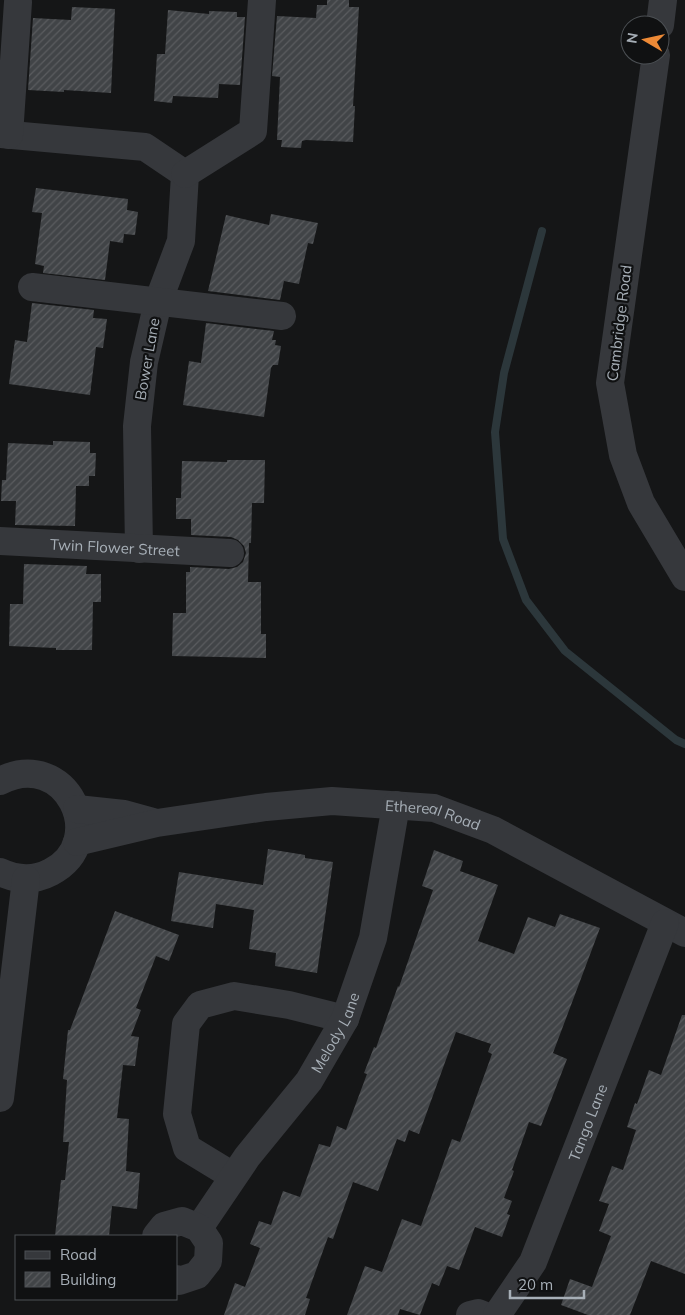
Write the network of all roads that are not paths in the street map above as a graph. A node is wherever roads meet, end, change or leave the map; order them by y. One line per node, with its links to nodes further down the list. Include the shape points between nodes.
1 (262, 0): 7 (street, via 253,131)
2 (663, 0): 4 (street)
3 (18, 2): 6 (street)
4 (661, 15)
5 (655, 65): 14 (street, Cambridge Road, via 610,383 623,455 641,503)
6 (4, 134): 7 (street, via 145,147)
7 (185, 174): 9 (street, Bower Lane, via 181,241)
8 (32, 287): 9 (street)
9 (158, 302): 10 (street); 12 (street, Bower Lane, via 144,362 136,426)
10 (282, 316)
11 (0, 541): 12 (street, Twin Flower Street)
12 (139, 549): 13 (street, Twin Flower Street)
13 (230, 553)
14 (685, 577)
15 (0, 781): 17 (street, via 16,774 47,777 60,785)
16 (396, 805): 18 (street, Ethereal Road, via 332,801); 22 (street, Ethereal Road, via 434,808 493,830); 23 (street, Melody Lane, via 373,938)
17 (77, 809): 18 (street, Ethereal Road, via 124,814); 19 (street, via 80,827)
18 (157, 823): 19 (street, Ethereal Road)
19 (77, 842): 21 (street, via 69,858 57,869 42,877)
20 (0, 872): 21 (street)
21 (26, 879): 24 (street)
22 (675, 928): 31 (street, Tango Lane, via 533,1262)
23 (345, 1019): 25 (street, Melody Lane, via 309,1081); 25 (street, via 234,996 200,1005 186,1024 177,1114 187,1148)
24 (0, 1098)
25 (233, 1176): 26 (street, Melody Lane)
26 (199, 1228): 27 (street, via 182,1221 164,1226); 28 (street, via 209,1243 208,1261 197,1276)
27 (157, 1235)
28 (178, 1281)
29 (470, 1315): 30 (street)
30 (483, 1315)
31 (497, 1315)

